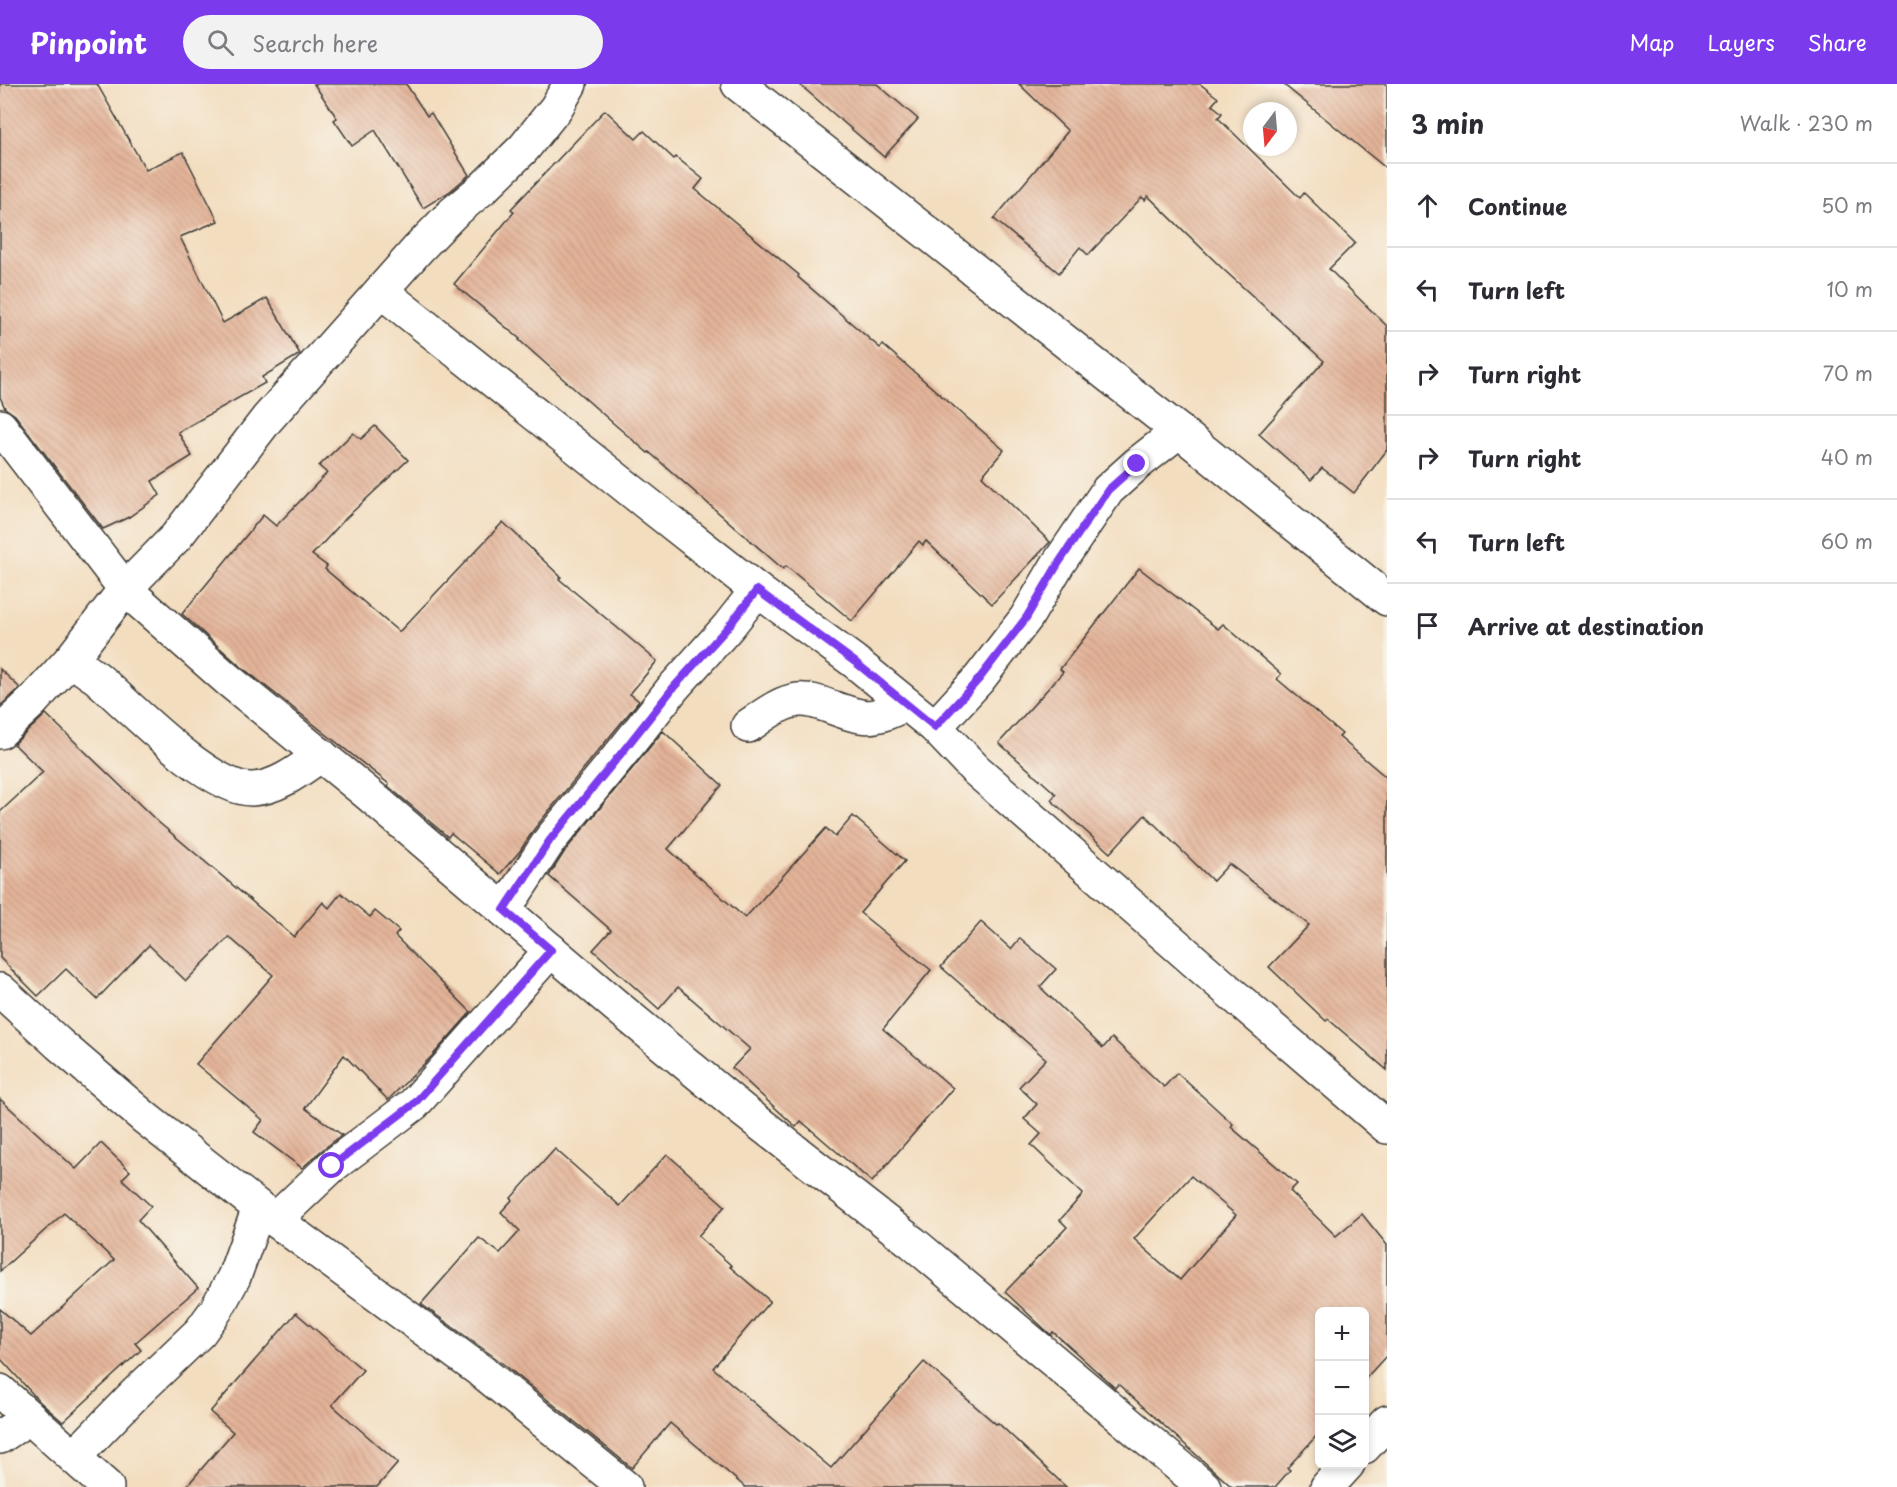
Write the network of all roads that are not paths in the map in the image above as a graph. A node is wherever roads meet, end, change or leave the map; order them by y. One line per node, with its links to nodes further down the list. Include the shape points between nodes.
1 (570, 84): 3 (street, via 524,148 453,213)
2 (738, 84): 5 (street)
3 (381, 291): 6 (street, via 267,419 176,537); 7 (street)
4 (0, 426): 6 (street)
5 (1179, 431): 8 (street); 12 (street, via 1108,490 1026,618 979,679)
6 (125, 589): 9 (street); 14 (street)
7 (757, 590): 10 (street); 15 (street, via 550,840)
8 (1387, 599)
9 (71, 659): 13 (street); 14 (street, via 191,760 234,786 251,789 269,785 293,775)
10 (906, 704): 11 (street, via 868,718 816,701 798,700); 12 (street)
11 (748, 726)
12 (935, 727): 18 (street, via 975,769)
13 (0, 732)
14 (321, 755): 15 (street)
15 (504, 910): 16 (street)
16 (551, 950): 19 (street, via 414,1104); 29 (street, via 741,1108 913,1243)
17 (0, 990): 19 (street, via 93,1074)
18 (1387, 1127)
19 (267, 1214): 25 (street, via 216,1310 200,1332); 28 (street, via 485,1374)
20 (0, 1390): 21 (street)
21 (30, 1417): 23 (street); 25 (street)
22 (1387, 1422): 24 (street)
23 (0, 1437)
24 (1369, 1442)
25 (74, 1457): 27 (street)
26 (1343, 1469): 30 (street)
27 (107, 1487)
28 (626, 1487)
29 (1204, 1487)
30 (1327, 1487)

